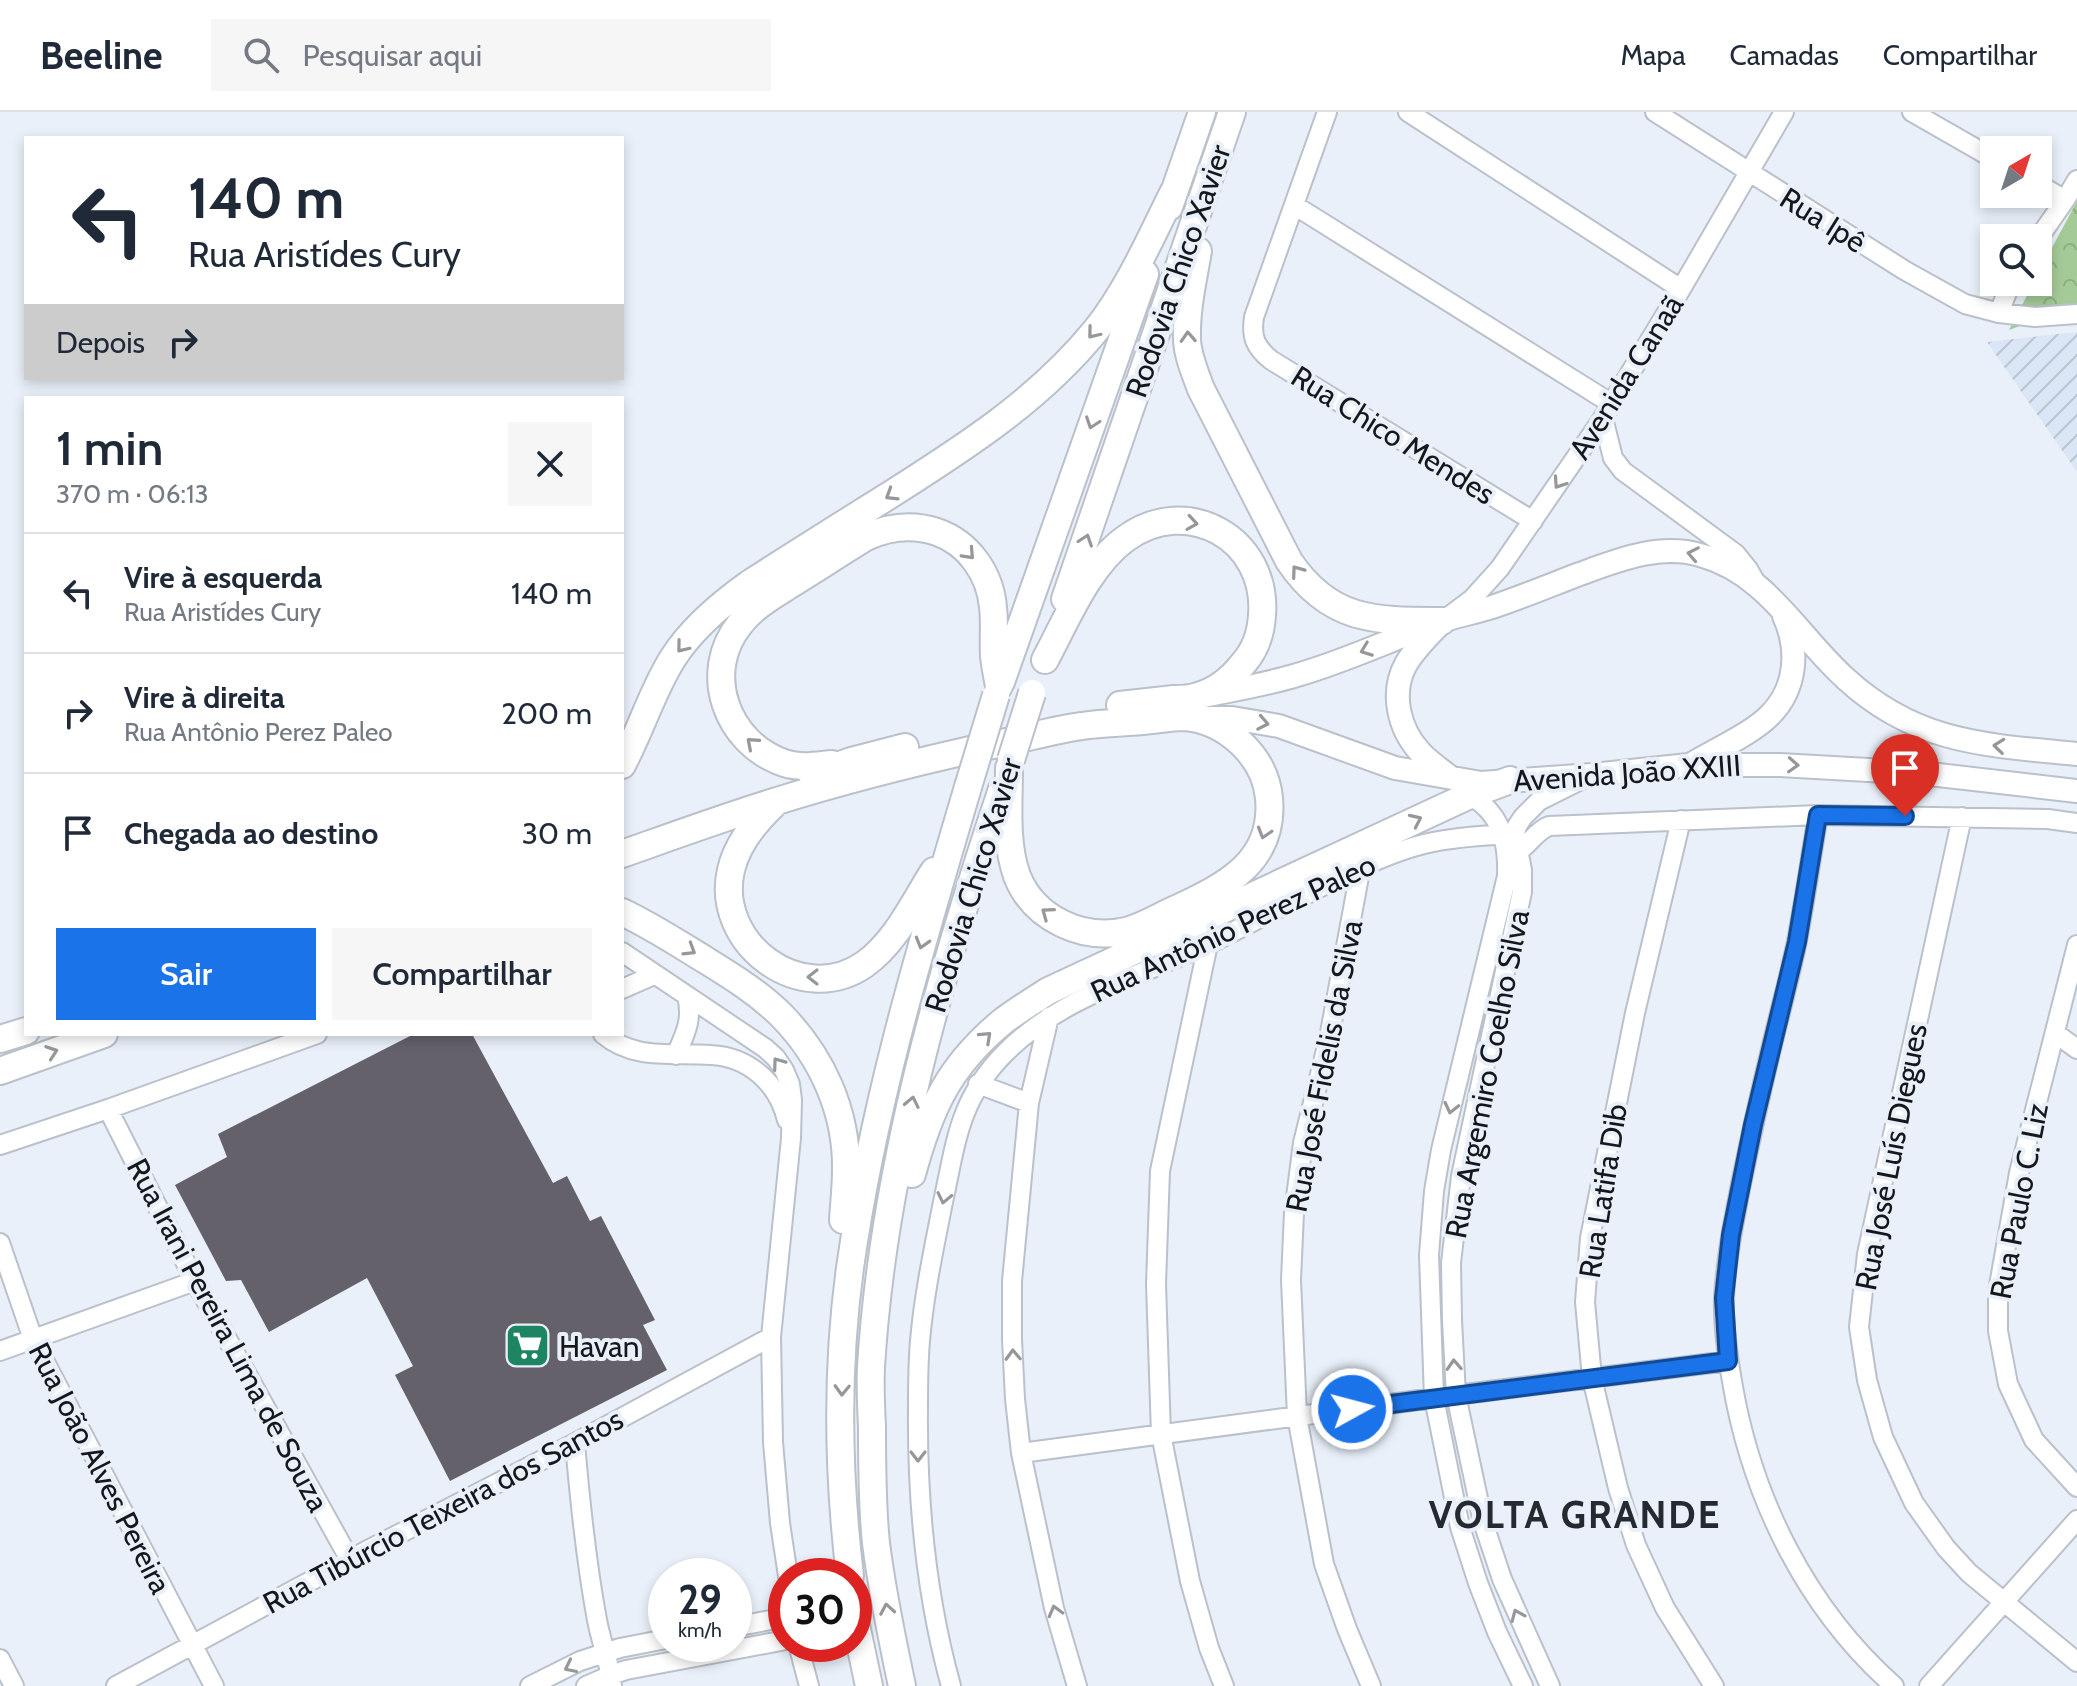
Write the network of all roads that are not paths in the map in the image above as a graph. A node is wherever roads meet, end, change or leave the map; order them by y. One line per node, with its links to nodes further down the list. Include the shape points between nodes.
1 (1202, 112): 13 (highway, Rodovia Chico Xavier)
2 (1232, 112): 10 (highway, Rodovia Chico Xavier)
3 (1327, 112): 15 (street)
4 (1408, 112): 17 (street)
5 (1655, 112): 9 (street, Rua Ipê)
6 (1784, 112): 9 (street, Avenida Canaã)
7 (1912, 112): 8 (street)
8 (1980, 151)
9 (1749, 173): 17 (street, Avenida Canaã); 19 (street, Rua Ipê, via 1943,293)
10 (1210, 176): 25 (highway, one-way to 10, via 1388,621 1347,610 1313,590 1289,561 1201,389 1187,342); 26 (highway, Rodovia Chico Xavier, one-way to 10)
11 (2077, 180): 14 (street)
12 (2052, 192): 14 (street)
13 (1173, 193): 27 (highway, Rodovia Chico Xavier, one-way to 27); 31 (highway, one-way to 31, via 1117,298 1071,359 1015,411 948,459 721,604 674,656)
14 (2065, 200): 16 (street)
15 (1294, 205): 21 (street); 22 (street, Rua Chico Mendes, via 1254,317 1256,345 1271,360)
16 (2048, 224)
17 (1681, 289): 21 (street, Avenida Canaã)
18 (2006, 296): 19 (street)
19 (1999, 313): 20 (street, Rua Ipê)
20 (2077, 314)
21 (1607, 411): 22 (street, Avenida Canaã, one-way to 22); 23 (street, via 1606,434 1623,471 1736,554)
22 (1533, 521): 25 (street, Avenida Canaã, via 1485,586)
23 (1758, 586): 24 (main road); 25 (main road, one-way to 25, via 1730,566 1699,554 1646,553)
24 (1778, 604): 30 (main road, one-way to 24, via 1978,744 1907,721 1844,678); 34 (main road, via 1794,651 1782,701 1755,728)
25 (1442, 621): 28 (main road, one-way to 28, via 1299,675); 37 (main road, via 1406,665 1397,700 1421,754)
26 (1045, 660): 28 (highway, one-way to 28, via 1099,565 1127,537 1176,520 1208,525 1238,545 1255,568 1263,597 1262,624 1247,660); 33 (highway, Rodovia Chico Xavier, bridge)
27 (998, 691): 32 (highway, one-way to 27, via 800,766 754,746 732,722 721,674 728,641 749,613 866,537 898,528 931,530 974,558 993,606); 46 (highway, Rodovia Chico Xavier, bridge)
28 (1191, 707): 29 (highway); 33 (highway, one-way to 33, via 1234,736 1255,760 1269,794 1268,827 1255,856 1230,881 1129,930 1078,930 1035,904 1013,861); 37 (main road, one-way to 37, via 1279,726)
29 (1082, 718): 32 (highway, via 944,738); 39 (highway)
30 (2077, 754)
31 (624, 761)
32 (851, 761): 44 (highway)
33 (1010, 764): 78 (highway, Rodovia Chico Xavier, one-way to 33, via 882,1247 914,1089 964,900)
34 (1689, 765): 35 (main road, Avenida João XXIII); 38 (main road, Avenida João XXIII, one-way to 38, via 1921,773)
35 (1592, 775): 36 (main road, Avenida João XXIII); 45 (street, Rua Argemiro Coelho Silva, via 1539,801 1523,817)
36 (1510, 780): 37 (highway)
37 (1461, 787): 45 (street, via 1489,811); 78 (highway, one-way to 37, via 892,1249 930,1118 951,1077 980,1042 1048,991)
38 (2077, 791)
39 (777, 801): 46 (highway, one-way to 39, via 884,947 863,965 841,974 800,977 762,958 738,929 731,910 736,856); 47 (highway)
40 (1818, 815): 41 (street); 42 (street); 77 (street, via 1797,942 1731,1235 1724,1298)
41 (1962, 817): 43 (street); 91 (street, Rua José Luís Diegues, via 1867,1254 1859,1327 1883,1437 1914,1503 1946,1548)
42 (1681, 820): 45 (street, via 1549,826); 79 (street, Rua Latifa Dib, via 1590,1238 1585,1302)
43 (2077, 823)
44 (624, 841)
45 (1511, 844): 48 (street, Rua Antônio Perez Paleo, via 1427,843); 80 (street, Rua Argemiro Coelho Silva, one-way to 45, via 1451,1263 1456,1210 1522,892 1522,870); 81 (street, Rua Argemiro Coelho Silva, one-way to 81, via 1434,1191 1429,1255)
46 (950, 846): 74 (highway, Rodovia Chico Xavier, one-way to 74, via 883,1094 850,1271)
47 (624, 853)
48 (1361, 866): 50 (street, Rua Antônio Perez Paleo); 82 (street, Rua José Fidelis da Silva, via 1303,1143 1294,1213)
49 (624, 913): 74 (highway, one-way to 74, via 750,989 780,1014 818,1063 840,1115 847,1169 841,1245)
50 (1208, 944): 56 (street, Rua Antônio Perez Paleo); 83 (street, via 1160,1171 1156,1284)
51 (2077, 945): 58 (street, Rua Paulo C. Liz)
52 (624, 953): 53 (street)
53 (654, 975): 54 (street); 55 (street)
54 (624, 988)
55 (687, 996): 64 (street, via 686,1036); 69 (street, one-way to 55, via 790,1084 776,1058)
56 (1049, 1017): 66 (street, Rua Antônio Perez Paleo, via 1005,1052); 67 (street)
57 (24, 1032): 62 (highway)
58 (2055, 1033): 63 (street); 86 (street, Rua Paulo C. Liz, via 2019,1173 1998,1291 1998,1331 2008,1384 2034,1440)
59 (98, 1036): 65 (highway, one-way to 59)
60 (311, 1036): 68 (street)
61 (609, 1037): 64 (street, via 638,1052)
62 (0, 1039)
63 (2077, 1049)
64 (676, 1055): 69 (street, via 721,1056 759,1072 784,1108)
65 (0, 1071)
66 (978, 1084): 67 (street); 109 (street, Rua Antônio Perez Paleo, one-way to 109, via 958,1133 932,1253 920,1342 917,1468 924,1543)
67 (1029, 1103): 85 (street, one-way to 67, via 1012,1281)
68 (108, 1109): 70 (street); 72 (street, Rua Irani Pereira Lima de Souza)
69 (791, 1138): 73 (street)
70 (0, 1145)
71 (0, 1243): 75 (street, Rua João Alves Pereira)
72 (195, 1281): 75 (street); 90 (street, Rua Irani Pereira Lima de Souza)
73 (771, 1337): 84 (street, Rua Tibúrcio Teixeira dos Santos); 88 (street, via 773,1442)
74 (844, 1338): 89 (highway, Rodovia Chico Xavier, one-way to 89, via 840,1451)
75 (33, 1339): 76 (street); 94 (street, Rua João Alves Pereira)
76 (0, 1351)
77 (1728, 1361): 79 (street); 116 (street, via 1748,1452 1784,1543 1838,1626)
78 (871, 1369): 108 (highway, Rodovia Chico Xavier, one-way to 78, via 876,1541)
79 (1592, 1378): 80 (street); 115 (street, Rua Latifa Dib, via 1636,1545 1665,1608)
80 (1456, 1395): 81 (street); 114 (street, Rua Argemiro Coelho Silva, one-way to 80, via 1483,1522)
81 (1434, 1398): 82 (street); 113 (street, Rua Argemiro Coelho Silva, via 1460,1527 1497,1632)
82 (1297, 1416): 83 (street); 112 (street, Rua José Fidelis da Silva, via 1324,1564)
83 (1161, 1434): 85 (street); 111 (street, via 1190,1581)
84 (575, 1443): 90 (street, Rua Tibúrcio Teixeira dos Santos); 95 (street, via 584,1541)
85 (1021, 1453): 110 (street, one-way to 85, via 1054,1608)
86 (2077, 1487)
87 (2077, 1520): 91 (street)
88 (785, 1558)
89 (849, 1558)
90 (350, 1560): 94 (street, Rua Tibúrcio Teixeira dos Santos)
91 (2004, 1602): 99 (street, Rua José Luís Diegues); 117 (street)
92 (648, 1643): 95 (street)
93 (768, 1644): 100 (street)
94 (192, 1645): 102 (street, Rua Tibúrcio Teixeira dos Santos); 103 (street, Rua João Alves Pereira)
95 (606, 1653): 100 (street); 104 (street, one-way to 104)
96 (0, 1659): 101 (street)
97 (803, 1662): 106 (street)
98 (864, 1662): 107 (highway)
99 (2077, 1662)
100 (612, 1680): 105 (street)
101 (14, 1686)
102 (116, 1686)
103 (214, 1686)
104 (530, 1686)
105 (586, 1686)
106 (809, 1686)
107 (869, 1686)
108 (902, 1686)
109 (951, 1686)
110 (1077, 1686)
111 (1224, 1686)
112 (1371, 1686)
113 (1523, 1686)
114 (1550, 1686)
115 (1714, 1686)
116 (1894, 1686)
117 (1929, 1686)

